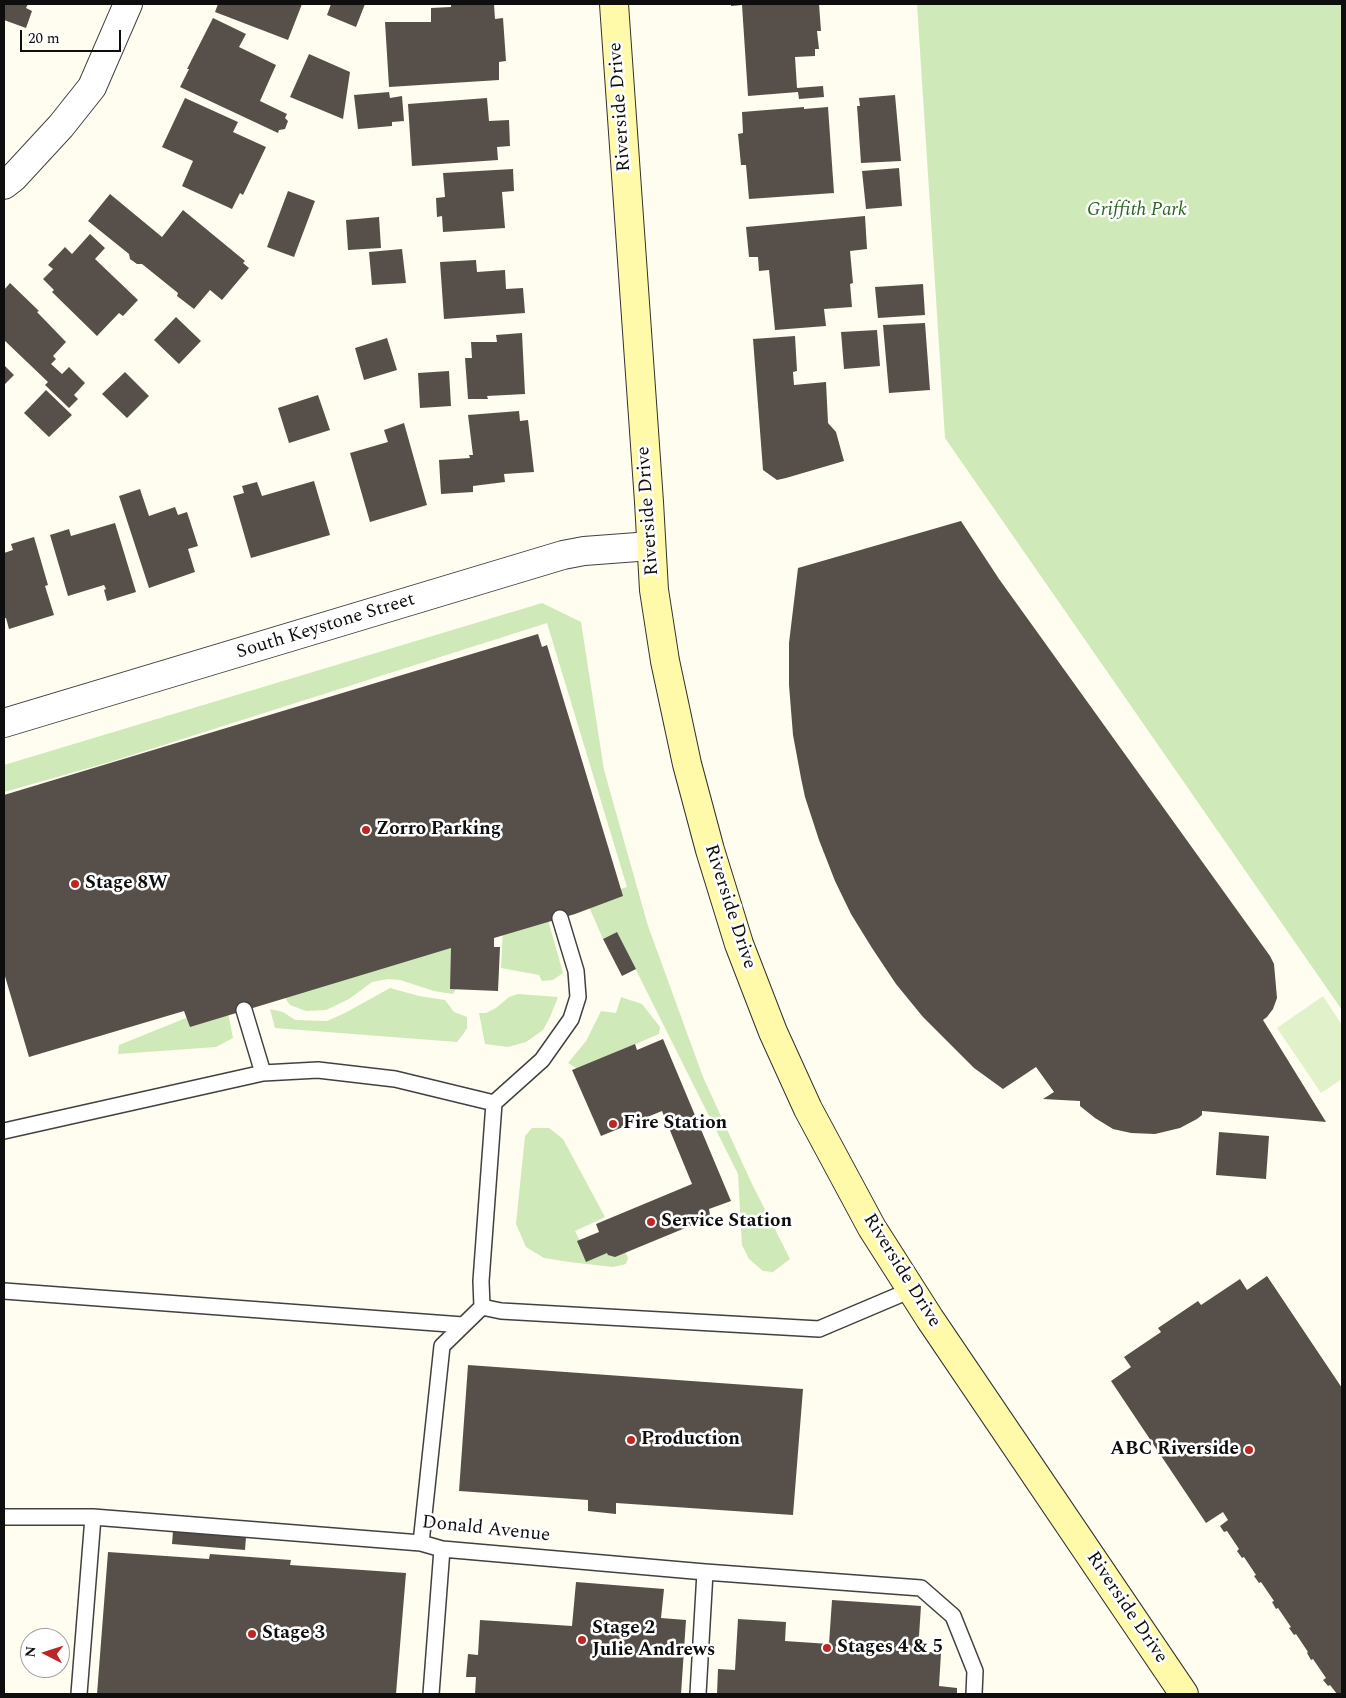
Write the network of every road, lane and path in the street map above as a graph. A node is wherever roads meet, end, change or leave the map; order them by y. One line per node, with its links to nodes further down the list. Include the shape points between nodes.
1 (128, 4): 3 (street, via 92,87 61,126)
2 (614, 4): 4 (main road, Riverside Drive)
3 (4, 185)
4 (651, 546): 5 (street, South Keystone Street, via 563,555); 11 (main road, Riverside Drive, via 658,618 677,722 710,850 739,944 773,1032 808,1109 872,1228)
5 (4, 724)
6 (560, 918): 9 (lane, via 576,971 578,996 571,1019 542,1060)
7 (244, 1010): 8 (lane)
8 (263, 1073): 9 (lane, via 318,1070 395,1079); 10 (lane)
9 (494, 1103): 13 (lane, via 481,1280)
10 (4, 1132)
11 (911, 1290): 13 (lane, via 819,1329 500,1311); 24 (main road, Riverside Drive)
12 (4, 1291): 14 (lane)
13 (482, 1306): 14 (lane)
14 (463, 1326): 17 (lane, via 442,1346)
15 (4, 1517): 16 (lane, Donald Avenue)
16 (93, 1517): 17 (lane, Donald Avenue); 20 (lane)
17 (421, 1542): 18 (lane, Donald Avenue)
18 (442, 1549): 19 (lane, Donald Avenue); 21 (lane)
19 (705, 1572): 22 (lane); 23 (lane, Donald Avenue, via 921,1588 953,1616 975,1671)
20 (79, 1694)
21 (431, 1694)
22 (698, 1694)
23 (974, 1694)
24 (1184, 1694)

